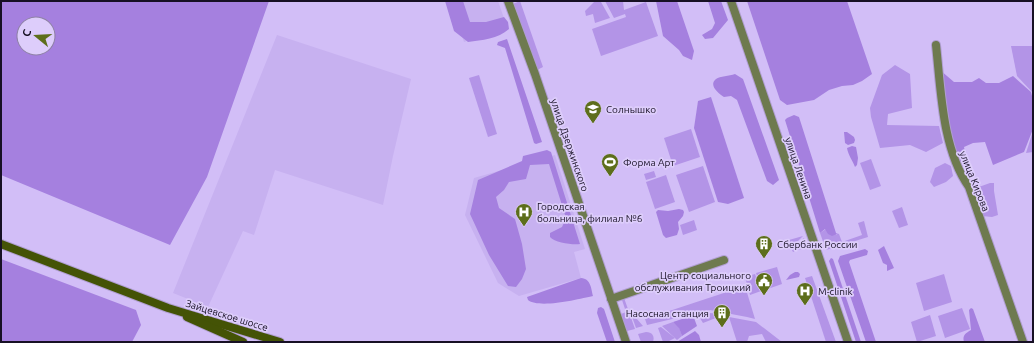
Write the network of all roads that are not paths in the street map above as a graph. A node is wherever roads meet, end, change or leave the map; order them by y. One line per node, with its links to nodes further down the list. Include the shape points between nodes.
1 (508, 1): 6 (street, улица Дзержинского)
2 (731, 1): 11 (street, улица Ленина)
3 (936, 45): 12 (street, улица Кирова, via 951,147 959,171 969,187)
4 (1, 244): 7 (main road)
5 (724, 260): 6 (street)
6 (611, 299): 10 (street, улица Дзержинского)
7 (168, 308): 8 (main road, Зайцевское шоссе); 9 (main road, Зайцевское шоссе)
8 (243, 342)
9 (280, 342)
10 (626, 342)
11 (848, 342)
12 (1023, 342)

